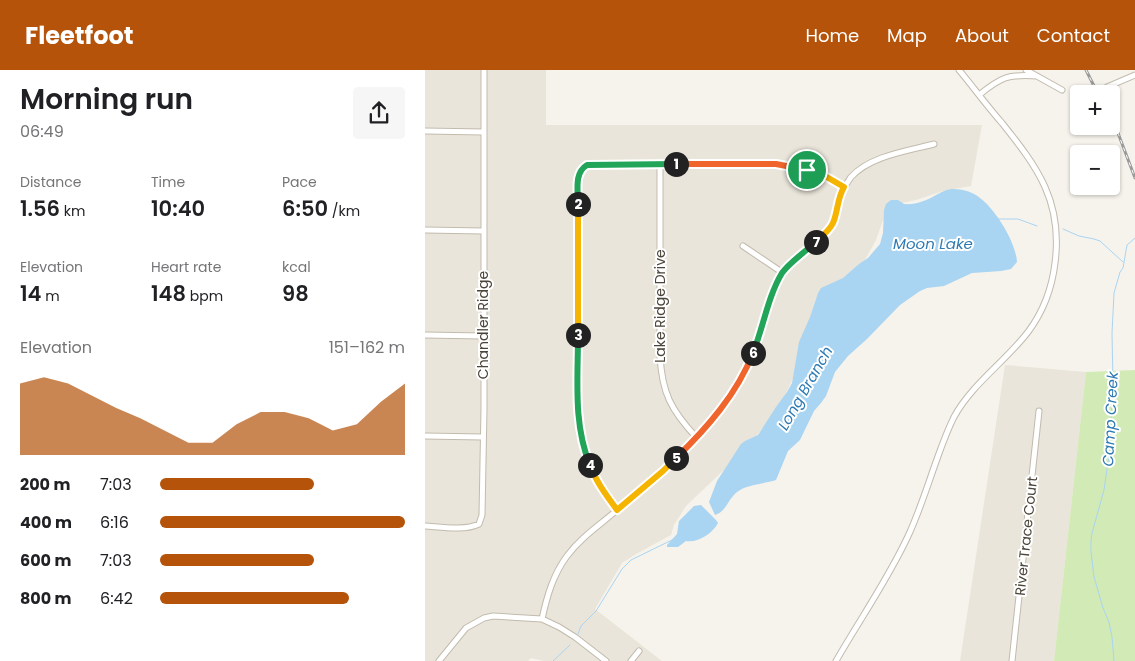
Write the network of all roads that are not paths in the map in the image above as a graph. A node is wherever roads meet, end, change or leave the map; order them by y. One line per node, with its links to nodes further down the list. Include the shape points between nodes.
1 (484, 70): 10 (street, Chandler Ridge)
2 (959, 70): 8 (street)
3 (1025, 70): 5 (street)
4 (1135, 75): 6 (street)
5 (1037, 76): 7 (street); 8 (street, via 1008,77 995,82)
6 (1112, 85)
7 (1062, 90)
8 (979, 95): 31 (street, via 1029,158 1047,192 1057,235 1051,285 1041,311 1021,341 957,412 906,540)
9 (425, 131): 10 (street)
10 (484, 132): 15 (street, Chandler Ridge)
11 (934, 144): 13 (street, via 880,158 852,176)
12 (660, 164): 13 (street, via 783,165 813,171); 23 (street, Lake Ridge Drive, via 661,376 671,404); 24 (street, via 590,164 583,168 578,178 577,406 583,447 594,476)
13 (844, 187): 17 (street, via 832,224)
14 (425, 230): 15 (street)
15 (483, 231): 19 (street, Chandler Ridge)
16 (743, 246): 17 (street)
17 (783, 273): 23 (street, via 743,376 722,408)
18 (425, 335): 19 (street)
19 (483, 336): 22 (street, Chandler Ridge)
20 (1039, 411): 32 (street, River Trace Court)
21 (425, 436): 22 (street)
22 (483, 437): 25 (street, Chandler Ridge, via 483,501 479,524)
23 (696, 437): 24 (street, via 663,471)
24 (617, 510): 26 (street, via 567,556 550,588)
25 (425, 526)
26 (542, 618): 28 (street, via 484,618 461,632); 29 (street, via 575,637)
27 (639, 651): 30 (street)
28 (439, 661)
29 (606, 661)
30 (631, 661)
31 (835, 661)
32 (1012, 661)

